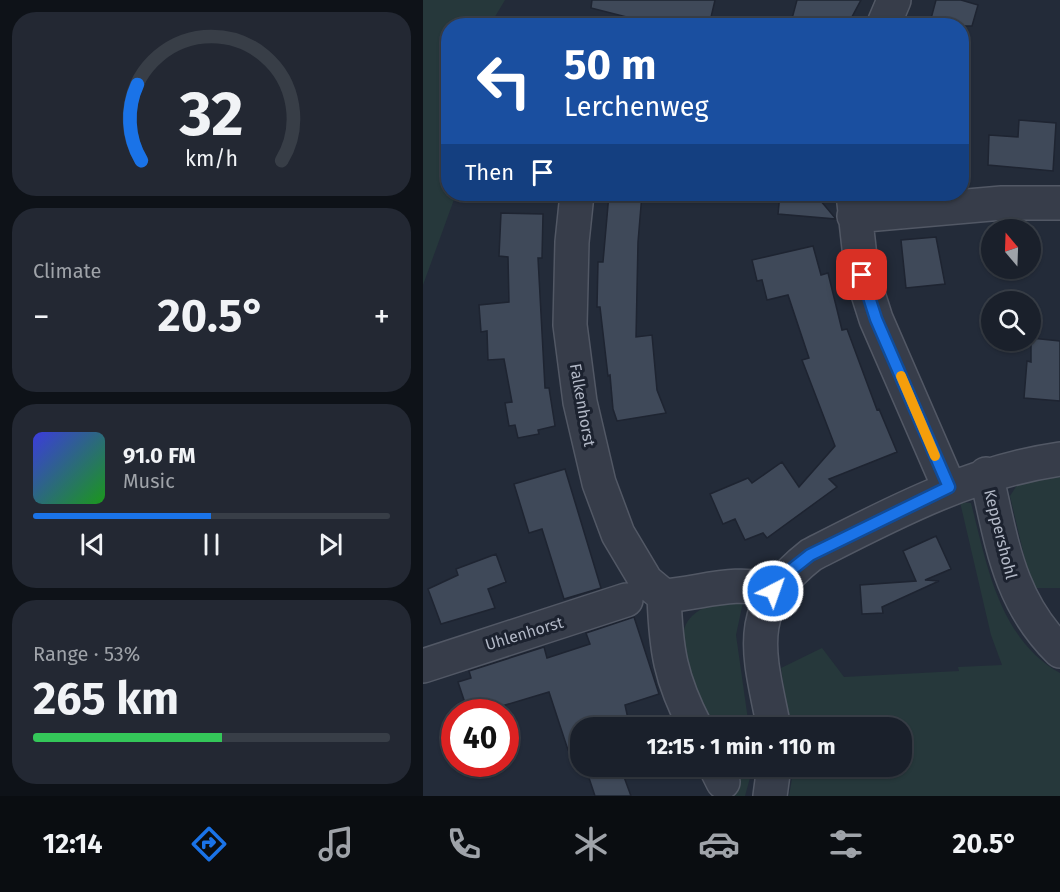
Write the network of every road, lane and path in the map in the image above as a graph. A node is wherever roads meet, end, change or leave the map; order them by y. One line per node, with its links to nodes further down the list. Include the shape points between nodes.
1 (894, 0): 2 (street)
2 (886, 18)
3 (577, 201): 10 (street, Falkenhorst, via 570,325 580,402 599,483 618,534 646,581)
4 (1060, 203): 5 (street)
5 (854, 205): 8 (street, via 862,275 876,319)
6 (1060, 459): 7 (street)
7 (986, 474): 8 (street); 12 (street, Keppershohl, via 1012,580 1024,608)
8 (949, 487): 9 (street, via 810,555)
9 (773, 591): 10 (street, via 737,584); 15 (street, via 759,638)
10 (664, 596): 14 (street, via 667,652)
11 (626, 600): 13 (street, Uhlenhorst)
12 (1060, 651)
13 (423, 666)
14 (691, 717)
15 (772, 717)
16 (773, 777): 17 (street)
17 (770, 796)

